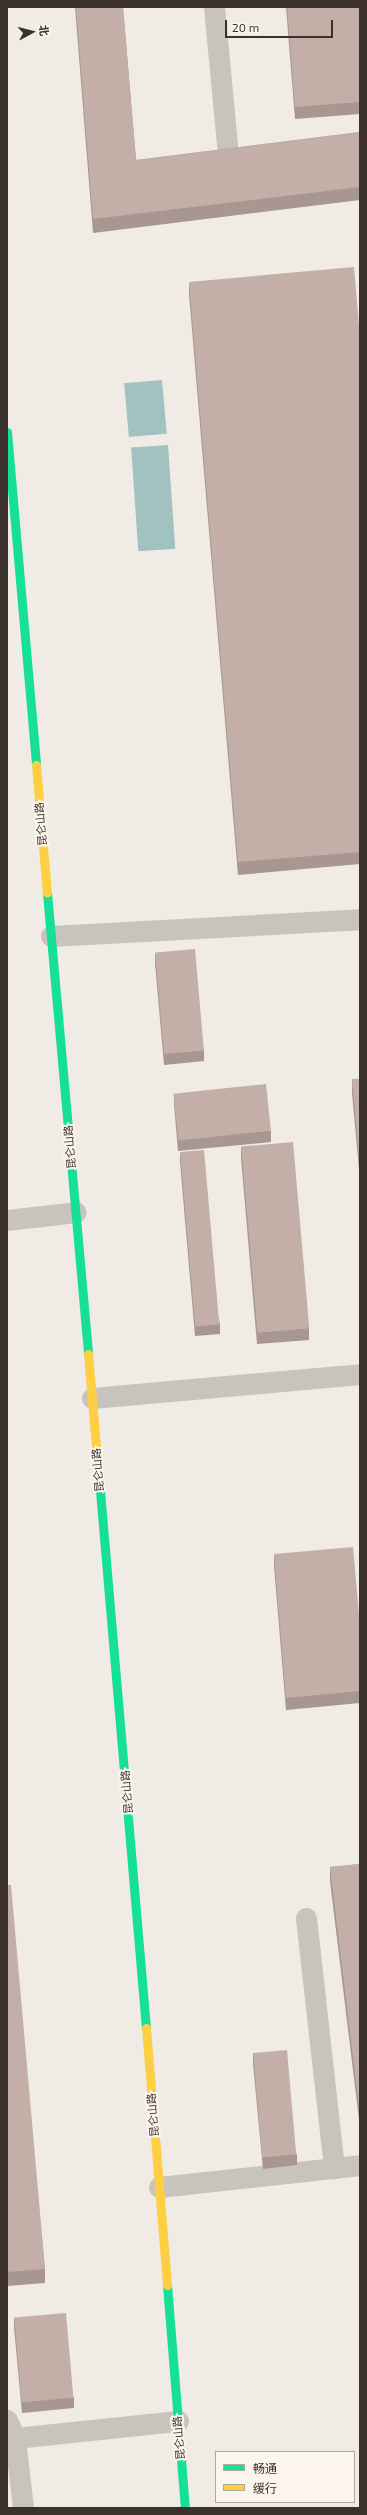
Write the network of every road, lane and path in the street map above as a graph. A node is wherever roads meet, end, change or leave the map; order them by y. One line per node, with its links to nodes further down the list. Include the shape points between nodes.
1 (214, 7): 2 (lane)
2 (227, 145)
3 (7, 432): 4 (street, 昆仑山路)
4 (12, 543): 6 (street, 昆仑山路)
5 (360, 919): 6 (lane)
6 (51, 936): 7 (street, 昆仑山路)
7 (76, 1212): 8 (lane); 10 (street, 昆仑山路)
8 (7, 1220)
9 (360, 1374): 10 (lane)
10 (92, 1398): 14 (street, 昆仑山路)
11 (306, 1918): 13 (lane)
12 (360, 2165): 13 (lane)
13 (334, 2168): 14 (lane)
14 (159, 2188): 15 (street, 昆仑山路)
15 (178, 2421): 16 (lane); 18 (street, 昆仑山路)
16 (11, 2429): 17 (lane)
17 (23, 2508)
18 (185, 2508)

